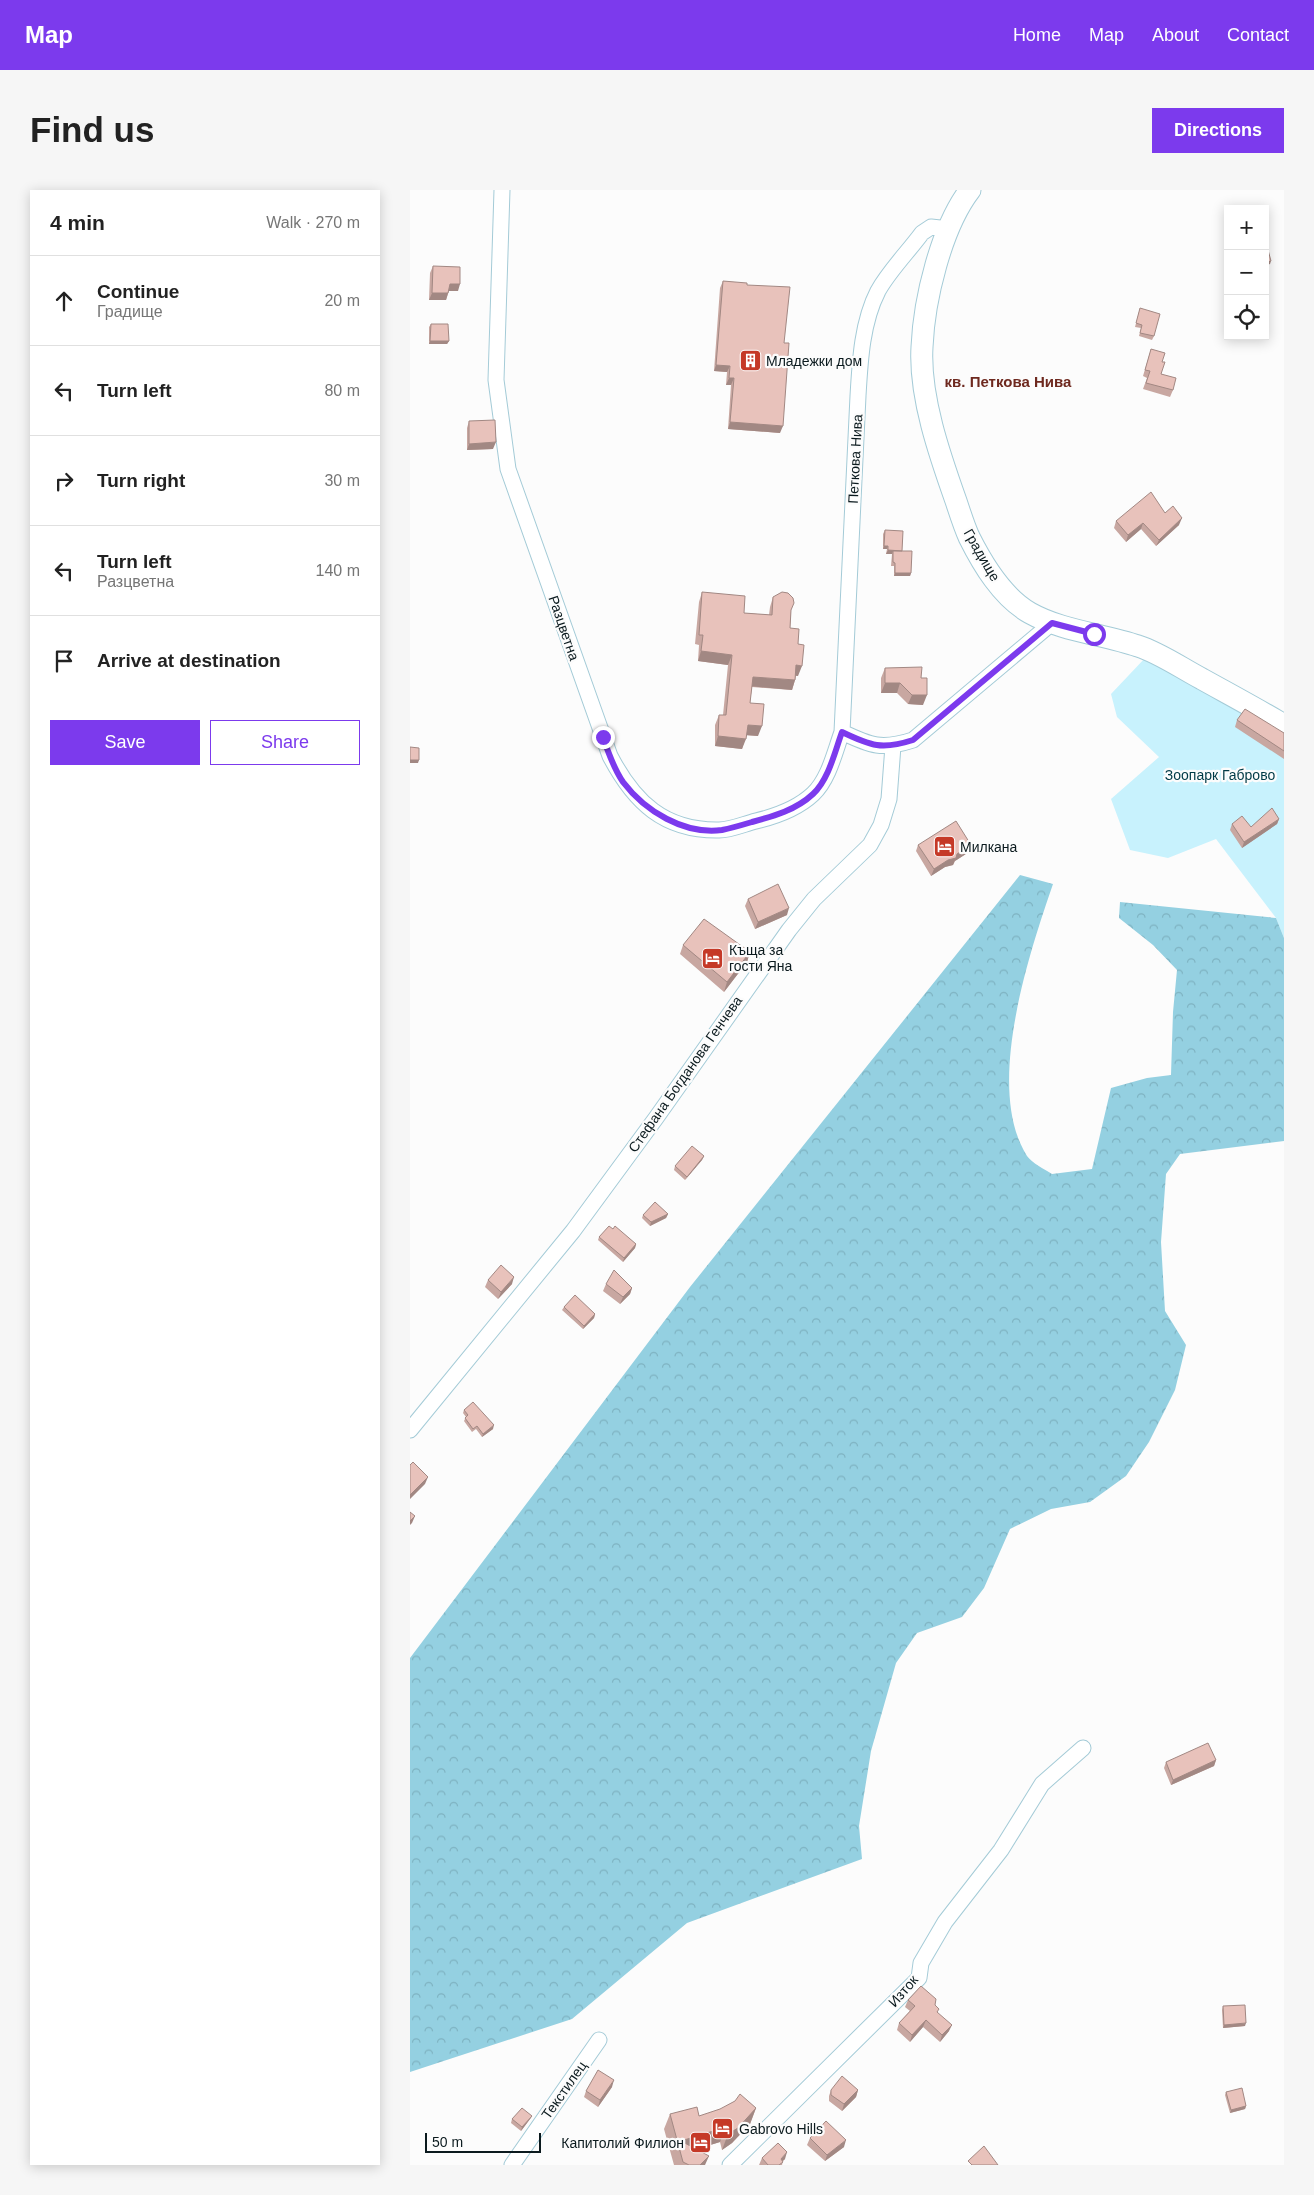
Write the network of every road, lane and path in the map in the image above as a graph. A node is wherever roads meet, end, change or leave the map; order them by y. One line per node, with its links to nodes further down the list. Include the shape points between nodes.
1 (502, 190): 6 (street, Разцветна, via 496,380 508,469 607,749 623,781 658,815 688,828 721,830 789,811 814,793 828,771)
2 (970, 190): 3 (street, Градище, via 958,205)
3 (949, 229): 4 (street, Градище, via 934,272 921,348 929,411 968,536 990,574 1010,598); 6 (street, Петкова Нива, via 931,227 922,233 879,290 869,313 860,372)
4 (1052, 623): 5 (street, Градище, via 1140,646); 7 (street, via 913,740)
5 (1284, 725)
6 (842, 732): 7 (street, via 874,745)
7 (893, 746): 8 (street, Стефана Богданова Генчева, via 889,799 881,825 870,845 814,899 788,930 573,1231)
8 (410, 1430)
9 (1083, 1748): 12 (street, Изток, via 1042,1784 1001,1850 945,1922 921,1963 919,1978)
10 (599, 2040): 11 (street, Текстилец)
11 (512, 2165)
12 (730, 2165)

